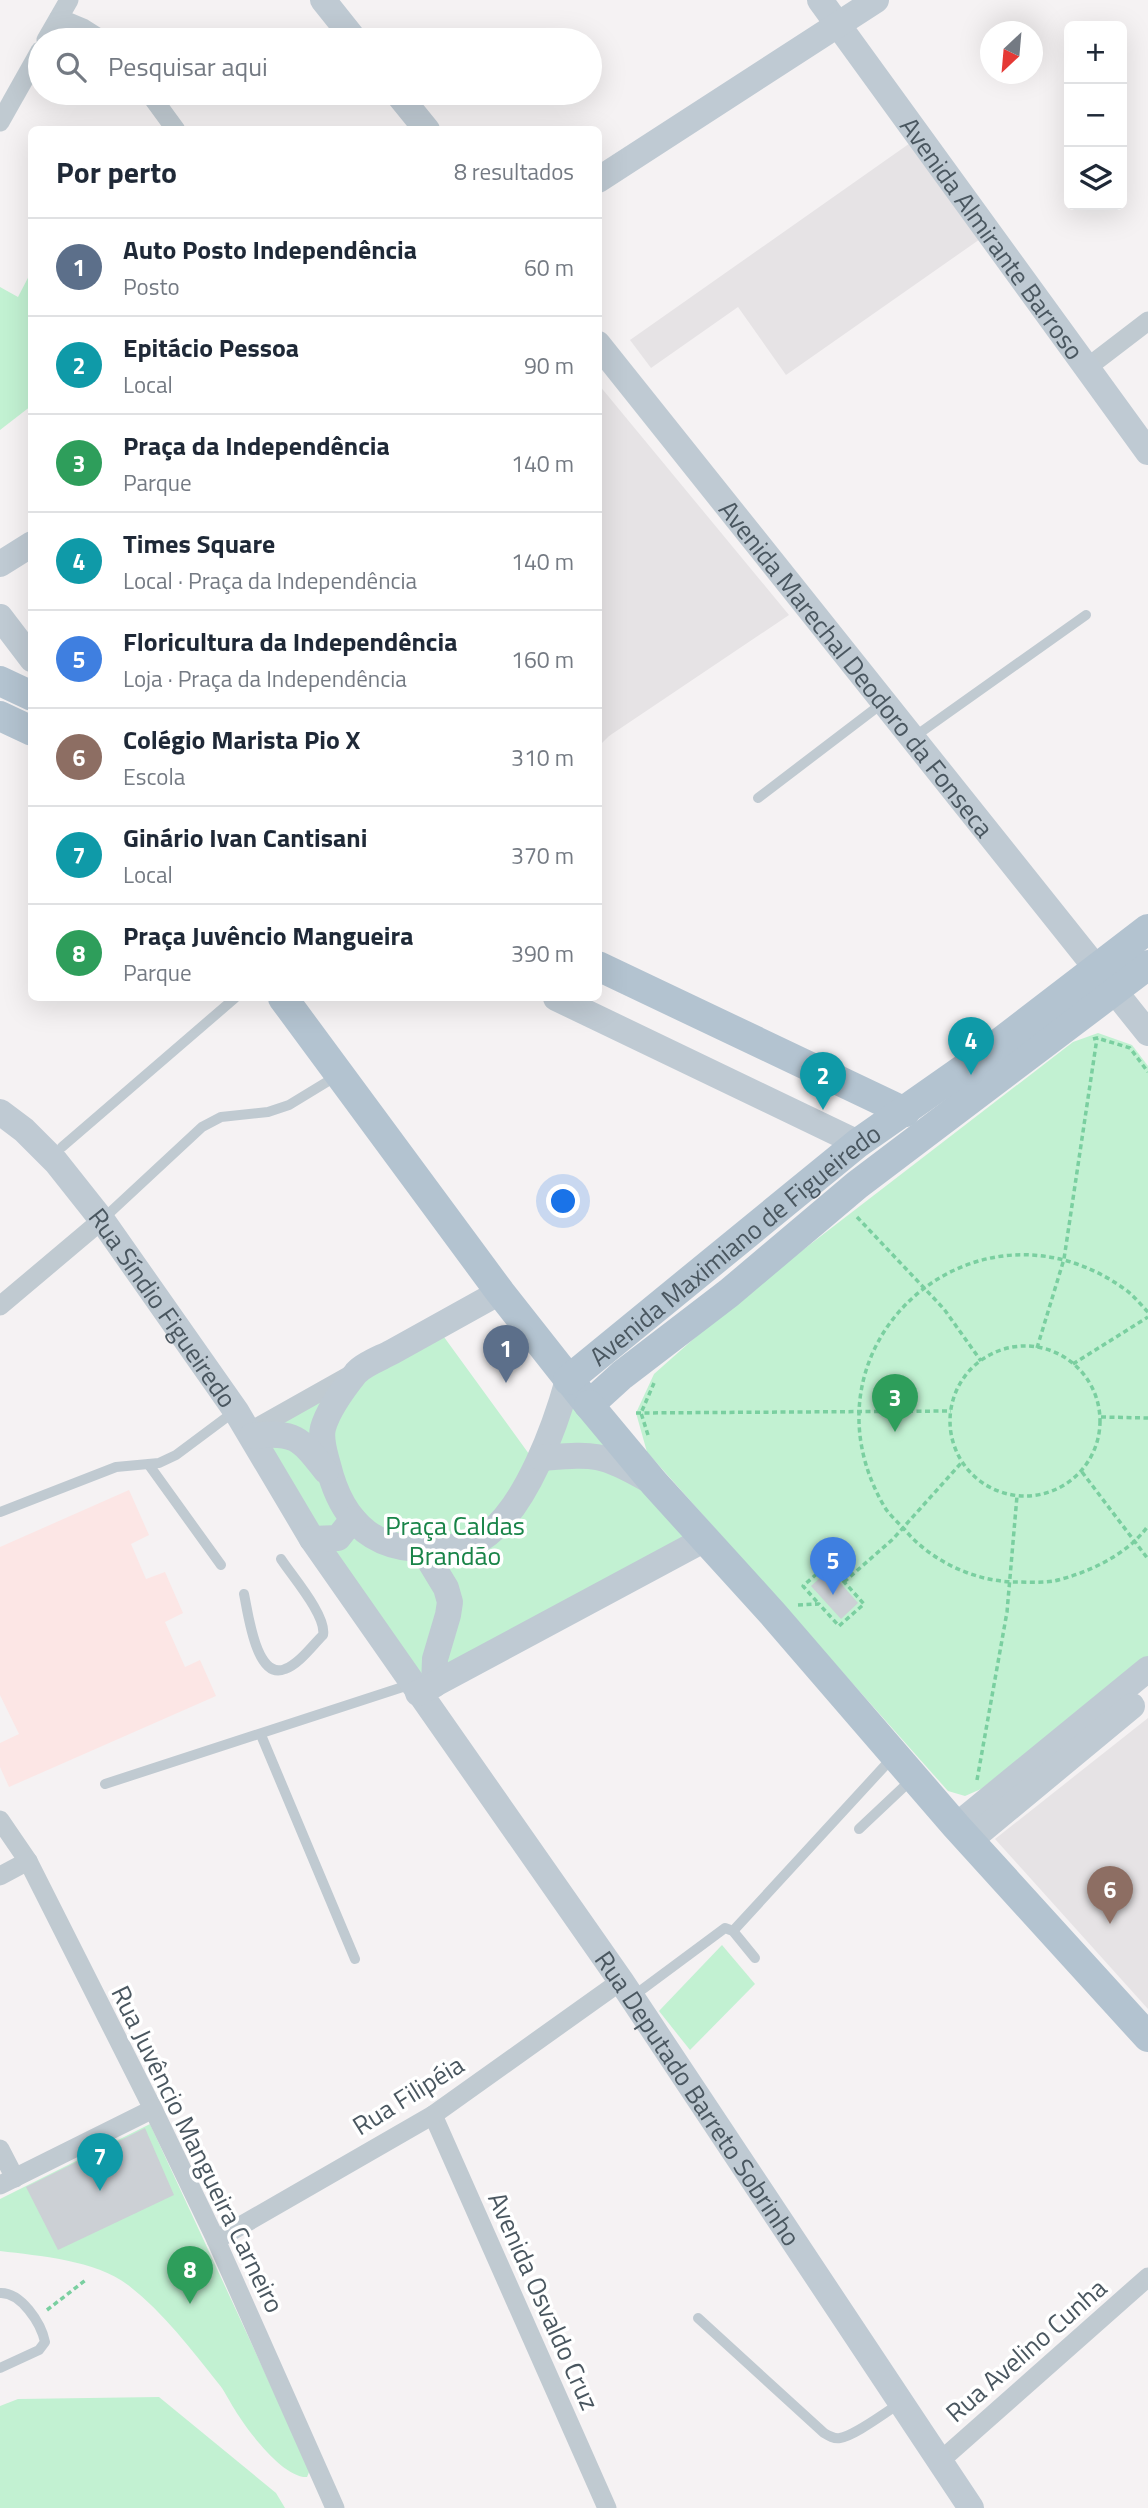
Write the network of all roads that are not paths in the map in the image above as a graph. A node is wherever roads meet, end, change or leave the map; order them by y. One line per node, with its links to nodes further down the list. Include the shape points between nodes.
1 (69, 0): 5 (street)
2 (323, 0): 9 (street)
3 (820, 0): 6 (street, Avenida Almirante Barroso)
4 (876, 0): 6 (street)
5 (59, 18): 7 (street); 8 (street)
6 (839, 24): 16 (street); 19 (street, Avenida Almirante Barroso)
7 (53, 28)
8 (84, 28)
9 (345, 28)
10 (28, 72): 13 (street)
11 (158, 105): 14 (street)
12 (407, 105): 15 (street)
13 (0, 122)
14 (173, 126)
15 (424, 126)
16 (602, 177)
17 (1148, 321): 19 (street)
18 (602, 349): 28 (street, Avenida Marechal Deodoro da Fonseca)
19 (1088, 367): 20 (street, Avenida Almirante Barroso)
20 (1148, 452)
21 (28, 546): 22 (street)
22 (0, 564)
23 (1086, 615): 29 (lane)
24 (0, 617): 25 (street)
25 (28, 654)
26 (0, 681): 27 (main road)
27 (28, 694)
28 (885, 702): 29 (street, Avenida Marechal Deodoro da Fonseca); 30 (lane)
29 (913, 738): 33 (street, Avenida Marechal Deodoro da Fonseca)
30 (758, 799)
31 (1148, 929): 33 (main road, Avenida Maximiano de Figueiredo)
32 (1148, 965): 35 (main road)
33 (1097, 967): 35 (street, Avenida Marechal Deodoro da Fonseca); 42 (main road, Avenida Maximiano de Figueiredo)
34 (602, 968): 42 (main road)
35 (1115, 991): 39 (street, Avenida Marechal Deodoro da Fonseca); 50 (main road, via 857,1185)
36 (232, 1001): 44 (lane)
37 (285, 1001): 40 (main road)
38 (562, 1001): 43 (street)
39 (1148, 1033)
40 (339, 1075): 45 (lane, via 289,1105 221,1117 202,1127); 46 (main road)
41 (0, 1112): 44 (street, Rua Síndio Figueiredo)
42 (905, 1112): 43 (main road, Avenida Maximiano de Figueiredo)
43 (858, 1143): 49 (main road, Avenida Maximiano de Figueiredo)
44 (56, 1152): 45 (street, Rua Síndio Figueiredo)
45 (102, 1220): 47 (street); 51 (street, Rua Síndio Figueiredo)
46 (499, 1292): 48 (street); 49 (main road)
47 (0, 1306)
48 (358, 1371): 51 (street); 55 (street, via 323,1427 322,1438)
49 (568, 1380): 50 (main road); 52 (street)
50 (589, 1405): 54 (main road)
51 (246, 1426): 53 (lane); 55 (street, Rua Síndio Figueiredo, via 293,1437 307,1447); 57 (street)
52 (541, 1458): 54 (street, via 606,1457); 59 (street, via 505,1518 487,1535 468,1545)
53 (149, 1465): 56 (lane, via 116,1466); 61 (lane)
54 (654, 1483): 58 (main road)
55 (341, 1498): 57 (street, via 315,1504); 57 (street, via 338,1538); 59 (street, via 369,1535 385,1544)
56 (0, 1512)
57 (308, 1532): 64 (street)
58 (705, 1539): 64 (street); 67 (main road)
59 (423, 1550): 64 (street, via 450,1602 435,1659)
60 (281, 1559): 62 (lane, via 325,1628 286,1669 275,1671 267,1666 252,1638)
61 (221, 1564)
62 (244, 1594)
63 (1148, 1669): 72 (street)
64 (422, 1687): 66 (lane); 78 (street, Rua Deputado Barreto Sobrinho)
65 (1148, 1692): 72 (street)
66 (261, 1735): 69 (lane); 77 (lane)
67 (894, 1755): 68 (main road); 75 (lane)
68 (914, 1777): 71 (lane); 72 (main road)
69 (106, 1784)
70 (0, 1820): 73 (street, Rua Juvêncio Mangueira Carneiro)
71 (859, 1829)
72 (962, 1834): 79 (main road)
73 (28, 1861): 74 (street); 80 (street, Rua Juvêncio Mangueira Carneiro)
74 (0, 1876)
75 (733, 1931): 76 (lane); 78 (lane, via 717,1932 647,1988)
76 (755, 1958)
77 (355, 1959)
78 (626, 1990): 81 (street, Rua Filipéia); 89 (street, Rua Deputado Barreto Sobrinho)
79 (1148, 2037)
80 (153, 2109): 83 (street); 84 (street, Rua Juvêncio Mangueira Carneiro)
81 (433, 2115): 84 (street, Rua Filipéia); 92 (street, Avenida Osvaldo Cruz)
82 (0, 2149): 83 (street)
83 (7, 2182)
84 (216, 2240): 91 (street, Rua Juvêncio Mangueira Carneiro)
85 (1148, 2277): 90 (street, Rua Avelino Cunha)
86 (0, 2293): 88 (lane, via 23,2302 44,2337 39,2350)
87 (698, 2318): 89 (lane, via 833,2438 851,2433)
88 (0, 2368)
89 (899, 2404): 90 (street, Rua Deputado Barreto Sobrinho)
90 (939, 2462): 93 (street, Rua Deputado Barreto Sobrinho)
91 (335, 2508)
92 (607, 2508)
93 (971, 2508)

